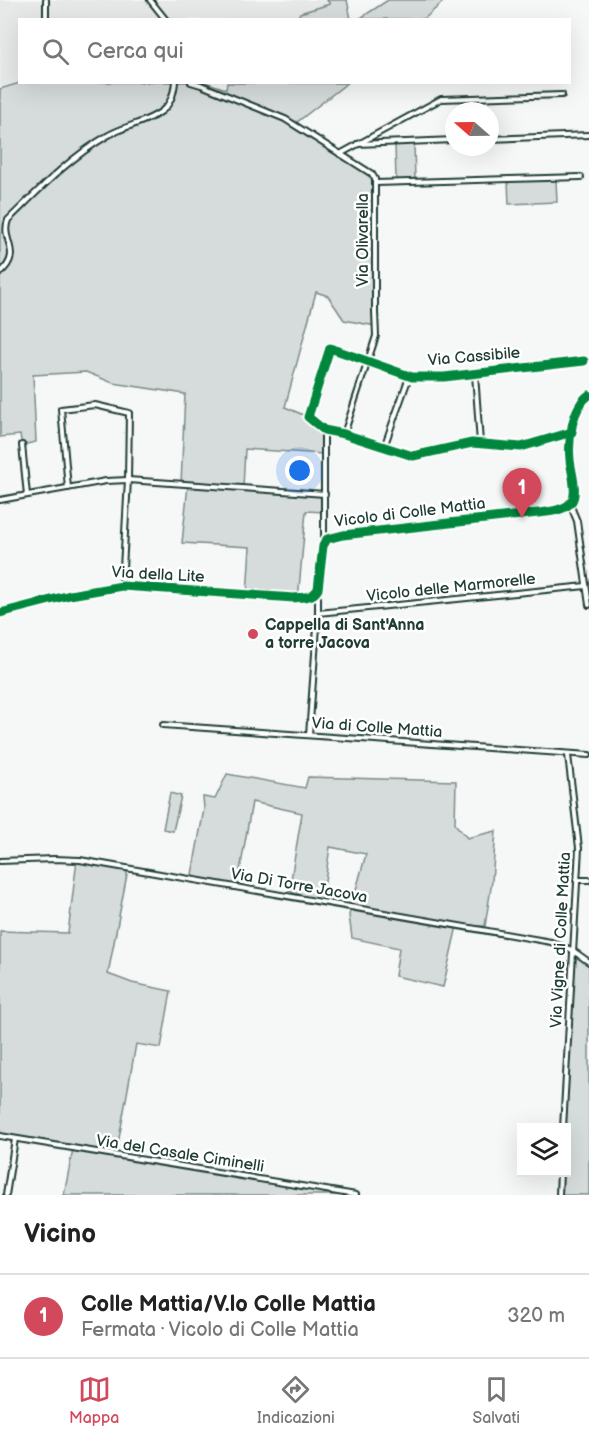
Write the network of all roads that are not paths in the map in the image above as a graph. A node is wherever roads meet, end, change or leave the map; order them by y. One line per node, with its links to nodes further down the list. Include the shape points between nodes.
1 (46, 0): 3 (street)
2 (150, 0): 4 (street)
3 (46, 18)
4 (164, 18)
5 (175, 84): 15 (street, via 172,98 163,110 87,149 8,220 5,229 10,261)
6 (198, 84): 12 (street, Via Olivarella, via 285,119)
7 (562, 95): 11 (street, via 441,99)
8 (589, 135): 9 (street)
9 (499, 139)
10 (445, 140): 11 (street)
11 (356, 144): 12 (street)
12 (340, 154): 14 (street, Via Olivarella, via 372,174)
13 (581, 177): 14 (street)
14 (376, 183): 16 (street, Via Olivarella, via 376,336)
15 (0, 273)
16 (369, 361): 19 (street, Via Cassibile); 21 (street, Via Cassibile, via 330,348 308,417); 23 (street, Via Olivarella)
17 (584, 361): 18 (street, Via Cassibile)
18 (475, 374): 19 (street, Via Cassibile); 24 (street)
19 (409, 377): 26 (street)
20 (589, 395): 22 (street, via 580,405)
21 (324, 430): 23 (street); 29 (street)
22 (572, 432): 24 (street, via 521,447); 32 (street, via 574,495)
23 (344, 434): 26 (street)
24 (480, 444): 26 (street, via 416,456)
25 (22, 445): 30 (street)
26 (384, 447)
27 (128, 480): 28 (street); 28 (street, via 129,413 95,405 61,409); 29 (street); 34 (street)
28 (68, 489): 30 (street)
29 (325, 494): 33 (street)
30 (27, 495): 31 (street)
31 (0, 500)
32 (570, 504): 33 (street, Vicolo di Colle Mattia, via 550,512 343,535); 35 (street, via 577,521)
33 (324, 542): 36 (street)
34 (122, 586): 36 (street, Via della Lite, via 294,598); 38 (street, Via della Lite)
35 (586, 586): 37 (street); 39 (street, Vicolo delle Marmorelle)
36 (316, 592): 39 (street)
37 (589, 605)
38 (0, 613)
39 (318, 614): 41 (street)
40 (163, 726): 41 (street, Via di Colle Mattia)
41 (309, 735): 42 (street, Via di Colle Mattia)
42 (568, 755): 43 (street, Via di Colle Mattia); 45 (street, Via Vigne di Colle Mattia, via 578,839)
43 (589, 755)
44 (0, 861): 47 (street, Via Di Torre Jacova, via 76,860 551,942)
45 (576, 880): 46 (street); 47 (street, Via Vigne di Colle Mattia)
46 (589, 880)
47 (572, 950): 48 (street, Via Di Torre Jacova); 49 (street, Via Vigne di Colle Mattia)
48 (589, 962)
49 (563, 1123)
50 (0, 1136): 51 (street, Via del Casale Ciminelli)
51 (15, 1139): 53 (street); 54 (street, Via del Casale Ciminelli)
52 (560, 1177): 55 (street)
53 (6, 1195)
54 (356, 1195)
55 (559, 1195)

